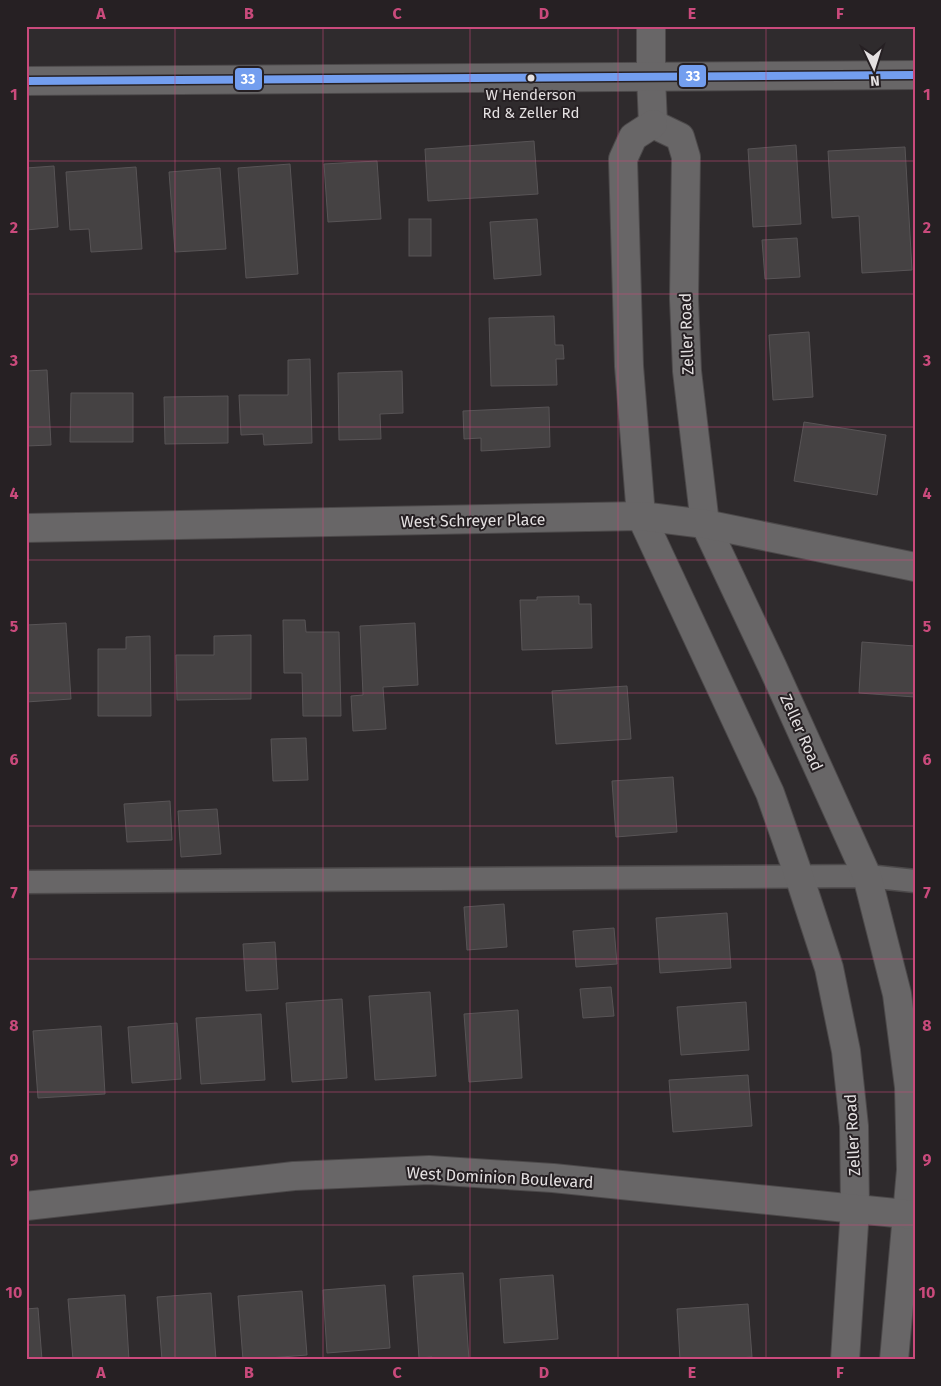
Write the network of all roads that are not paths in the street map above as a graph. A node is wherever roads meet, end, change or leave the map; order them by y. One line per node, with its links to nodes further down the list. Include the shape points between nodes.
1 (651, 26): 3 (street)
2 (915, 75): 3 (street)
3 (651, 78): 4 (street); 5 (street)
4 (26, 81)
5 (653, 124): 6 (street, Zeller Road, via 632,137 623,159 628,366); 7 (street, Zeller Road, via 680,137 686,158 684,299 687,371)
6 (641, 516): 7 (street, West Schreyer Place); 8 (street, West Schreyer Place); 10 (street, Zeller Road, via 770,794)
7 (705, 524): 9 (street, West Schreyer Place); 11 (street, Zeller Road)
8 (26, 528)
9 (915, 567)
10 (799, 876): 11 (lane); 13 (lane); 15 (street, Zeller Road, via 829,968 846,1051 854,1126)
11 (867, 876): 12 (lane); 16 (street, Zeller Road, via 897,994 910,1087)
12 (915, 881)
13 (26, 882)
14 (26, 1206): 15 (street, West Dominion Boulevard, via 294,1176 429,1170 553,1178)
15 (855, 1209): 16 (street, West Dominion Boulevard); 17 (street, Zeller Road)
16 (911, 1215): 18 (street, Zeller Road)
17 (845, 1360)
18 (894, 1360)

